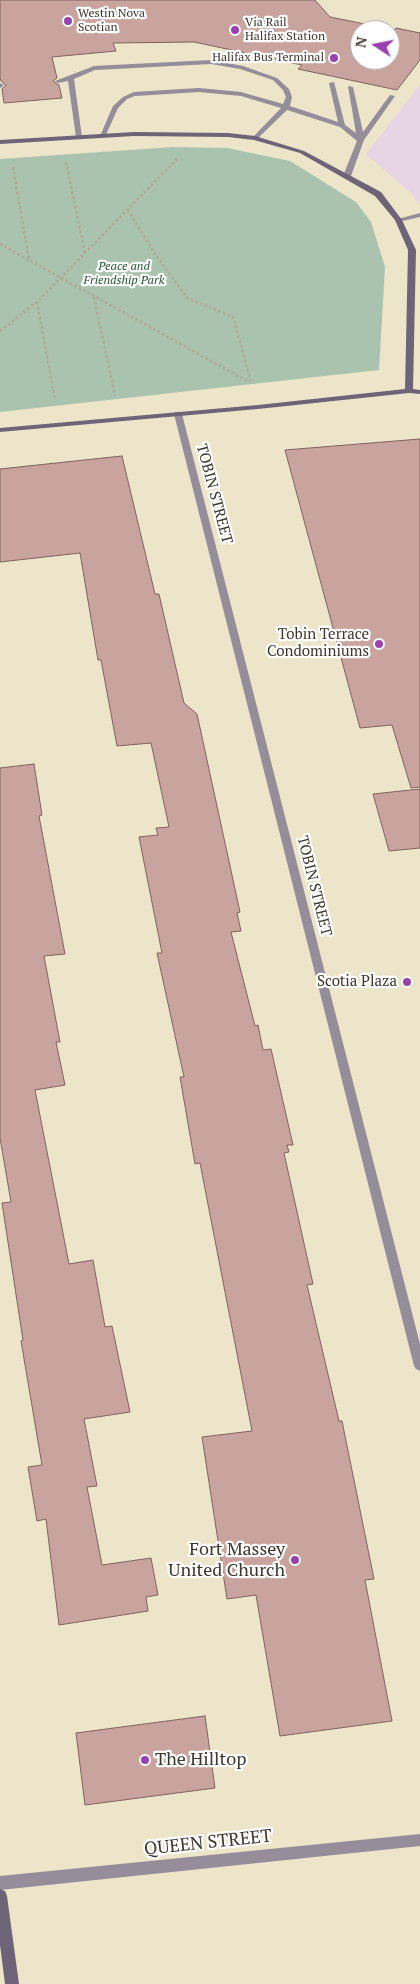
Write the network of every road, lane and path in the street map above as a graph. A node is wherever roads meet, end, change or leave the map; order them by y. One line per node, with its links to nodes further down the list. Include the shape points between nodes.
1 (71, 78): 2 (street); 6 (street, via 94,68 211,62 275,78 286,89 289,97); 9 (street)
2 (58, 81)
3 (332, 83): 7 (street)
4 (350, 87): 13 (street)
5 (392, 96): 13 (street)
6 (286, 107): 7 (street); 8 (street, via 241,94 199,90 134,94 116,106); 11 (street)
7 (342, 126): 13 (street)
8 (103, 136): 9 (street); 11 (street, via 189,134)
9 (79, 137): 10 (street)
10 (61, 138): 12 (street); 20 (path)
11 (255, 138): 15 (street, via 302,152)
12 (0, 140): 21 (path, via 12,162)
13 (361, 140): 15 (street)
14 (176, 162): 16 (path)
15 (347, 176): 18 (street, via 378,194)
16 (128, 210): 20 (path); 23 (path, via 187,298 233,317 252,384)
17 (420, 215): 18 (street)
18 (398, 220): 26 (street, via 412,250)
19 (0, 244): 21 (path)
20 (85, 255): 22 (path)
21 (29, 260): 22 (path)
22 (61, 278): 23 (path); 24 (path)
23 (94, 297): 29 (path)
24 (37, 302): 25 (path); 30 (path)
25 (0, 331)
26 (409, 391): 27 (street); 28 (street)
27 (420, 392)
28 (178, 414): 29 (street); 32 (street, TOBIN STREET)
29 (120, 419): 30 (street)
30 (60, 424): 31 (street)
31 (0, 430)
32 (420, 1366)
33 (420, 1840): 34 (street, QUEEN STREET)
34 (0, 1884)
35 (0, 1896): 36 (street)
36 (12, 1984)

